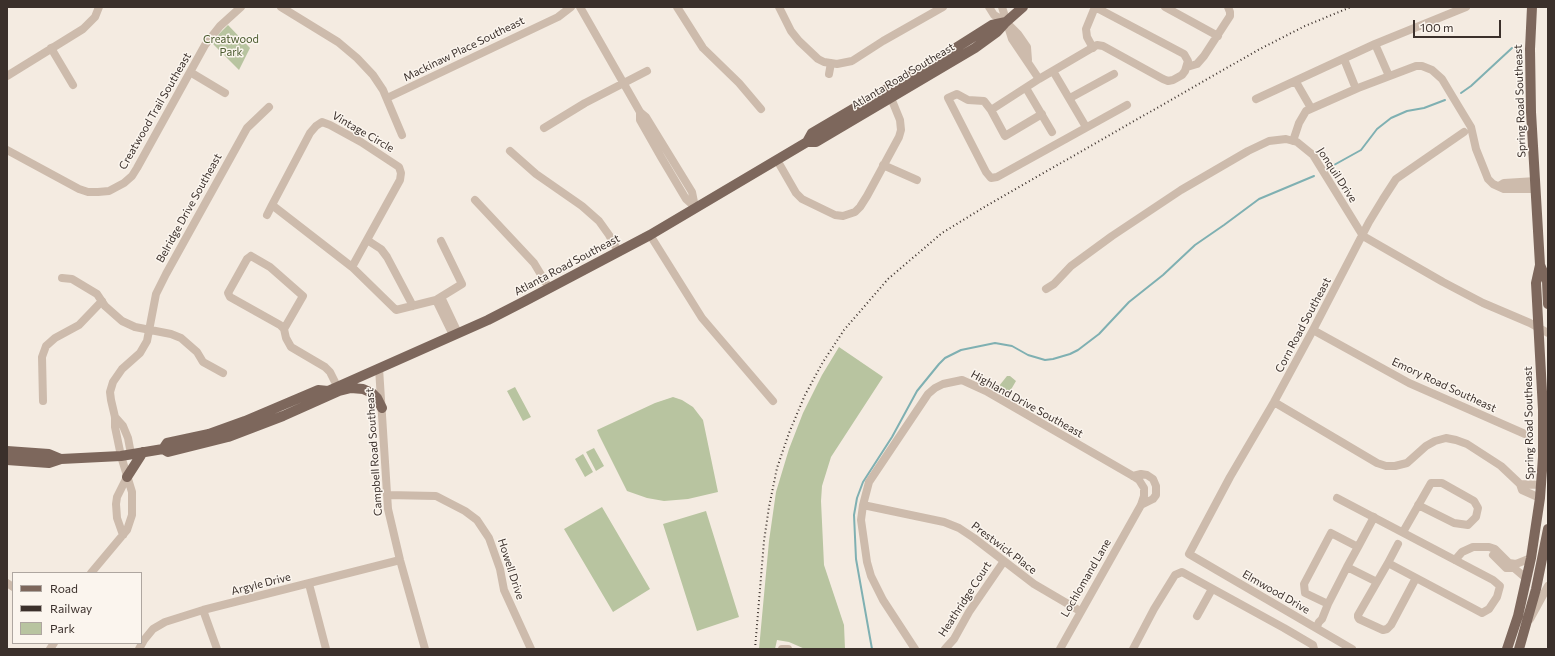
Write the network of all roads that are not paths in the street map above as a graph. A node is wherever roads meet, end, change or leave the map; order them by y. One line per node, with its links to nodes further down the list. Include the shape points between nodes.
1 (99, 7): 20 (street, via 87,25)
2 (241, 7): 28 (street, Creatwood Trail Southeast, via 212,35)
3 (281, 7): 40 (street, via 347,49 373,75)
4 (571, 7): 40 (street, Mackinaw Place Southeast, via 558,17)
5 (580, 7): 35 (street)
6 (677, 7): 47 (street, via 703,48)
7 (780, 7): 24 (street, via 791,30 805,47 818,58)
8 (943, 7): 24 (street, via 852,61)
9 (989, 7): 17 (street, via 994,15)
10 (1002, 7): 17 (street)
11 (1024, 7): 17 (main road, Atlanta Road Southeast)
12 (1096, 7): 21 (street, via 1086,29); 25 (street, via 1184,54 1188,61)
13 (1165, 7): 18 (street)
14 (1228, 7): 18 (street, via 1230,16)
15 (1466, 7): 19 (street)
16 (1532, 7): 62 (main road, Spring Road Southeast, via 1531,96)
17 (1006, 22): 23 (street, via 1012,39); 23 (street, via 1027,47); 41 (main road, Atlanta Road Southeast, via 975,48); 56 (main road, Atlanta Road Southeast, via 992,25 812,134)
18 (1218, 36): 25 (street, via 1197,64)
19 (1375, 44): 22 (street); 32 (street)
20 (51, 48): 31 (street); 36 (street)
21 (1093, 48): 25 (street, via 1097,45 1103,46 1168,81 1178,77); 27 (street)
22 (1344, 59): 34 (street); 38 (street)
23 (1029, 62): 33 (street)
24 (831, 63): 29 (street)
25 (1187, 68)
26 (647, 71): 35 (street)
27 (1053, 71): 33 (street); 42 (street)
28 (190, 72): 39 (street); 57 (street, Creatwood Trail Southeast, via 132,176 113,189 98,192 79,189)
29 (829, 74)
30 (1114, 74): 42 (street)
31 (7, 76)
32 (1389, 76): 38 (street); 62 (street, via 1416,66 1432,70 1442,79 1471,127 1476,149 1488,179 1504,189)
33 (1039, 79): 37 (street)
34 (1296, 82): 43 (street); 46 (street)
35 (623, 83): 51 (street); 65 (street, via 692,192)
36 (73, 85)
37 (1026, 88): 48 (street); 49 (street)
38 (1356, 89): 46 (street)
39 (225, 93)
40 (387, 98): 54 (street)
41 (890, 98): 56 (main road, Atlanta Road Southeast, via 816,142); 60 (street, via 900,120 901,130)
42 (1070, 98): 50 (street)
43 (1256, 99)
44 (1127, 105): 50 (street)
45 (269, 107): 83 (street, Belridge Drive Southeast, via 247,128 166,274 156,294)
46 (1311, 108): 55 (street, via 1302,115)
47 (761, 109)
48 (991, 110): 49 (street, via 1005,136); 50 (street, via 984,101 968,100 957,94 948,98 991,178)
49 (1042, 114): 52 (street)
50 (1086, 127)
51 (544, 128)
52 (1052, 132)
53 (1464, 132): 68 (street, Corn Road Southeast, via 1396,179)
54 (402, 135)
55 (1293, 141): 68 (street, Jonquil Drive, via 1313,155); 76 (street, via 1269,141 1181,190 1071,266)
56 (807, 142): 59 (main road, Atlanta Road Southeast)
57 (7, 150)
58 (510, 151): 71 (street, via 536,174 599,221)
59 (777, 160): 60 (street, via 796,193 834,215 843,216 855,212 860,207); 65 (main road, Atlanta Road Southeast)
60 (884, 165): 61 (street)
61 (917, 180)
62 (1536, 185): 72 (main road, Spring Road Southeast)
63 (475, 200): 75 (street, via 534,263)
64 (272, 205): 66 (street, Vintage Circle); 69 (street, Vintage Circle, via 310,134 322,122 390,160 401,172 400,180); 73 (street)
65 (695, 207): 67 (main road, Atlanta Road Southeast)
66 (267, 215)
67 (650, 235): 71 (main road, Atlanta Road Southeast); 91 (street, via 702,318)
68 (1363, 236): 81 (street, Jonquil Drive, via 1483,303); 84 (street, Corn Road Southeast)
69 (368, 240): 73 (street, Vintage Circle); 80 (street, via 387,257)
70 (441, 241): 77 (street, via 462,284)
71 (618, 251): 75 (main road, Atlanta Road Southeast)
72 (1540, 265): 79 (main road, Spring Road Southeast, via 1546,280); 81 (main road, Spring Road Southeast, via 1536,284)
73 (352, 267): 80 (street, via 396,310)
74 (62, 278): 78 (street, via 72,279 97,294)
75 (549, 288): 86 (main road, Atlanta Road Southeast)
76 (1046, 289)
77 (438, 298): 80 (street); 86 (street)
78 (102, 301): 83 (street, via 122,321); 92 (street, via 79,325 46,346 42,357)
79 (1548, 304)
80 (413, 306)
81 (1538, 328): 85 (street, Jonquil Drive); 105 (main road, Spring Road Southeast, via 1543,410)
82 (284, 329): 82 (street, via 280,324 230,297 228,293 251,256 270,267 303,296); 89 (street, via 291,347 326,367 330,372)
83 (149, 330): 88 (street, via 181,338 197,352 203,362); 99 (street, Belridge Drive Southeast, via 147,342 140,353 122,369 110,392 115,417 123,426 128,438)
84 (1313, 330): 93 (street, Corn Road Southeast); 95 (street, Emory Road Southeast, via 1409,383)
85 (1548, 333)
86 (456, 334): 87 (main road, Atlanta Road Southeast)
87 (379, 368): 89 (main road, Atlanta Road Southeast); 94 (street, Campbell Road Southeast)
88 (222, 373)
89 (333, 388): 90 (main road, Atlanta Road Southeast); 96 (main road, Atlanta Road Southeast, via 318,390 209,434 167,444)
90 (320, 400): 94 (main road, via 339,391 363,389 377,398); 96 (main road, Atlanta Road Southeast, via 210,442 168,452)
91 (774, 400)
92 (43, 401)
93 (1274, 402): 104 (street, via 1377,464 1395,466 1407,463 1426,446 1446,438 1467,444 1501,466); 120 (street, Corn Road Southeast)
94 (382, 408): 106 (street, Campbell Road Southeast)
95 (1525, 434)
96 (162, 449): 98 (main road, Atlanta Road Southeast)
97 (7, 451): 100 (main road, Atlanta Road Southeast, via 49,454)
98 (144, 452): 99 (main road, Atlanta Road Southeast); 102 (main road)
99 (126, 455): 100 (main road, Atlanta Road Southeast); 102 (street, Belridge Drive Southeast)
100 (61, 458): 101 (main road, Atlanta Road Southeast, via 49,463)
101 (7, 460)
102 (127, 476): 116 (street, Belridge Drive Southeast, via 132,492 133,510 129,526); 116 (street, via 116,504 117,518)
103 (1133, 476): 109 (street, Highland Drive Southeast, via 986,391 962,380 943,384 928,394 869,482); 110 (street, Highland Drive Southeast, via 1144,488); 110 (street, via 1147,475 1154,479 1156,486 1156,495 1153,499)
104 (1520, 484): 105 (street); 108 (street, via 1522,490)
105 (1541, 485): 108 (main road, Spring Road Southeast)
106 (387, 495): 122 (street, Campbell Road Southeast); 145 (street, Howell Drive, via 436,496 466,510 477,520 489,538 504,590)
107 (1337, 498): 112 (street)
108 (1540, 498): 121 (main road, Spring Road Southeast)
109 (862, 505): 124 (street, Prestwick Place, via 944,522 959,528); 148 (street, Highland Drive Southeast, via 861,520 871,576 883,600)
110 (1141, 505): 113 (street, Highland Drive Southeast)
111 (1418, 505): 111 (street, via 1431,483 1442,483 1474,501 1478,508 1476,517 1468,525 1454,523); 115 (street)
112 (1374, 517): 115 (street); 119 (street)
113 (1133, 519): 137 (street, Lochlomand Lane)
114 (1548, 529): 117 (main road)
115 (1403, 532): 123 (street)
116 (123, 535): 128 (street, Belridge Drive Southeast)
117 (1547, 542): 139 (main road)
118 (1398, 544): 125 (street)
119 (1358, 547): 127 (street); 135 (street, via 1331,533 1304,584 1305,593)
120 (1189, 554): 140 (street, Elmwood Drive)
121 (1531, 558): 126 (street); 130 (main road, Spring Road Southeast)
122 (400, 560): 132 (street, Argyle Drive); 144 (street, Campbell Road Southeast)
123 (1455, 560): 126 (street, via 1462,552 1473,547 1489,547 1492,554 1506,568); 129 (street, via 1500,586 1497,597 1489,609 1482,613)
124 (1004, 561): 137 (street, Prestwick Place, via 1034,584); 149 (street, Heathridge Court)
125 (1388, 563): 129 (street); 131 (street)
126 (1513, 565): 130 (street)
127 (1348, 567): 131 (street); 135 (street)
128 (92, 572)
129 (1416, 578): 131 (street, via 1391,625 1383,630 1358,617)
130 (1527, 579): 154 (main road, Spring Road Southeast)
131 (1377, 582)
132 (309, 584): 136 (street, Argyle Drive); 143 (street)
133 (1212, 589): 138 (street); 151 (street, via 1186,573 1177,573); 152 (street, via 1313,645)
134 (1547, 589): 139 (street)
135 (1326, 608): 140 (street)
136 (204, 610): 141 (street, Argyle Drive, via 165,622 153,629); 142 (street)
137 (1080, 610): 150 (street, Lochlomand Lane)
138 (1197, 616)
139 (1528, 621): 155 (main road)
140 (1318, 625): 153 (street, Elmwood Drive)
141 (142, 644)
142 (217, 649)
143 (326, 649)
144 (425, 649)
145 (531, 649)
146 (782, 649): 147 (street)
147 (788, 649)
148 (915, 649)
149 (945, 649)
150 (1060, 649)
151 (1133, 649)
152 (1314, 649)
153 (1352, 649)
154 (1507, 649)
155 (1519, 649)

